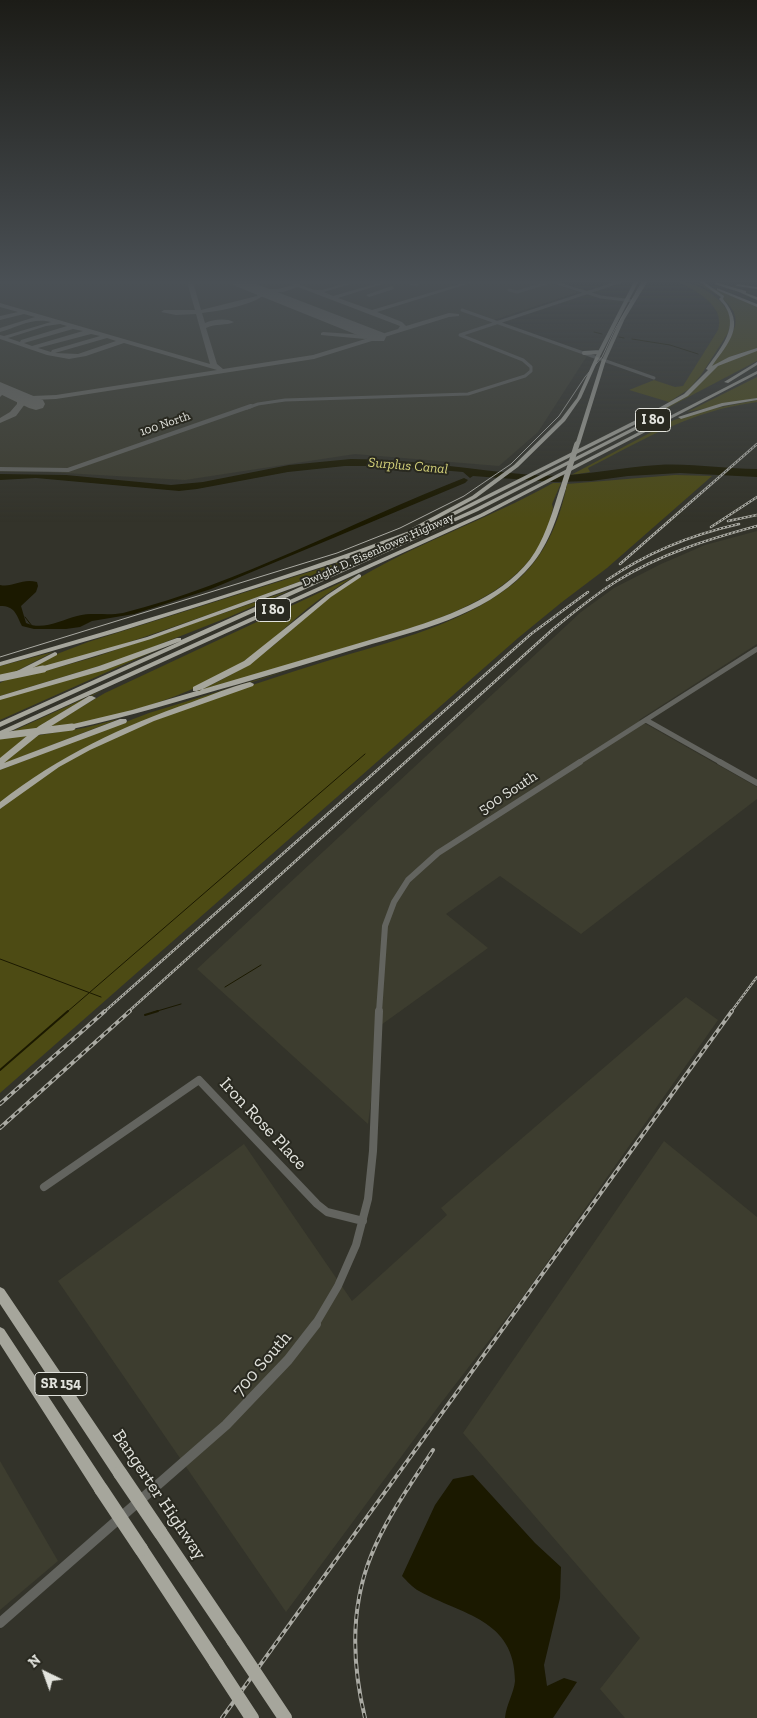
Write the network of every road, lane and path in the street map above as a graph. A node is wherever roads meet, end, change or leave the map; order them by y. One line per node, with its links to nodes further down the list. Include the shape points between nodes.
1 (525, 362): 16 (street, 100 North, via 531,371 525,376 468,394 285,400 258,404 68,470)
2 (595, 362): 21 (highway, via 579,398 563,420 499,480 438,517)
3 (603, 362): 24 (highway, bridge, via 546,539 529,564 498,591)
4 (610, 362): 10 (street)
5 (712, 362): 11 (highway)
6 (723, 362): 11 (highway)
7 (757, 364): 17 (highway, Dwight D. Eisenhower Highway / I 80)
8 (757, 372): 13 (highway, Dwight D. Eisenhower Highway / I 80)
9 (757, 376): 13 (highway)
10 (654, 378)
11 (700, 382): 14 (highway, via 686,395)
12 (757, 399): 15 (highway, via 693,413)
13 (699, 402): 15 (highway, Dwight D. Eisenhower Highway / I 80)
14 (647, 416): 17 (highway); 21 (highway, via 413,532)
15 (622, 443): 18 (highway, Dwight D. Eisenhower Highway / I 80)
16 (0, 468)
17 (548, 474): 20 (highway, Dwight D. Eisenhower Highway / I 80)
18 (562, 474): 19 (highway, Dwight D. Eisenhower Highway / I 80)
19 (422, 543): 23 (highway, Dwight D. Eisenhower Highway / I 80); 31 (highway, via 354,579 247,663)
20 (392, 548): 22 (highway, Dwight D. Eisenhower Highway / I 80); 29 (highway, bridge, via 192,623 94,656)
21 (342, 558): 25 (highway)
22 (284, 598): 30 (highway, via 102,668); 33 (highway, Dwight D. Eisenhower Highway / I 80)
23 (277, 608): 34 (highway, Dwight D. Eisenhower Highway / I 80); 35 (highway, via 82,703 34,734)
24 (451, 616): 28 (highway); 38 (highway, via 420,630 234,690 116,735 55,766)
25 (116, 631): 27 (highway); 29 (highway, via 55,654)
26 (757, 649): 32 (street, 500 South)
27 (0, 664)
28 (259, 676): 31 (highway); 36 (highway, via 128,719)
29 (0, 680)
30 (0, 698)
31 (162, 704): 34 (highway, bridge, via 72,728)
32 (646, 720): 37 (street); 39 (street, 500 South, via 438,853 411,875 395,897 385,926)
33 (0, 725)
34 (0, 735)
35 (0, 762)
36 (0, 767)
37 (757, 783)
38 (0, 806)
39 (378, 1030): 41 (street, 700 South, via 372,1171)
40 (44, 1187): 41 (street, Iron Rose Place, via 200,1080 317,1204 327,1212)
41 (363, 1221): 45 (street, 700 South, via 346,1269 318,1321 297,1352 263,1390 224,1428)
42 (0, 1294): 48 (highway, Bangerter Highway / SR 154, bridge)
43 (0, 1333): 44 (highway, SR 154, bridge)
44 (141, 1550): 46 (highway, SR 154)
45 (0, 1623)
46 (216, 1663): 47 (highway, SR 154, bridge)
47 (252, 1718)
48 (286, 1718)

